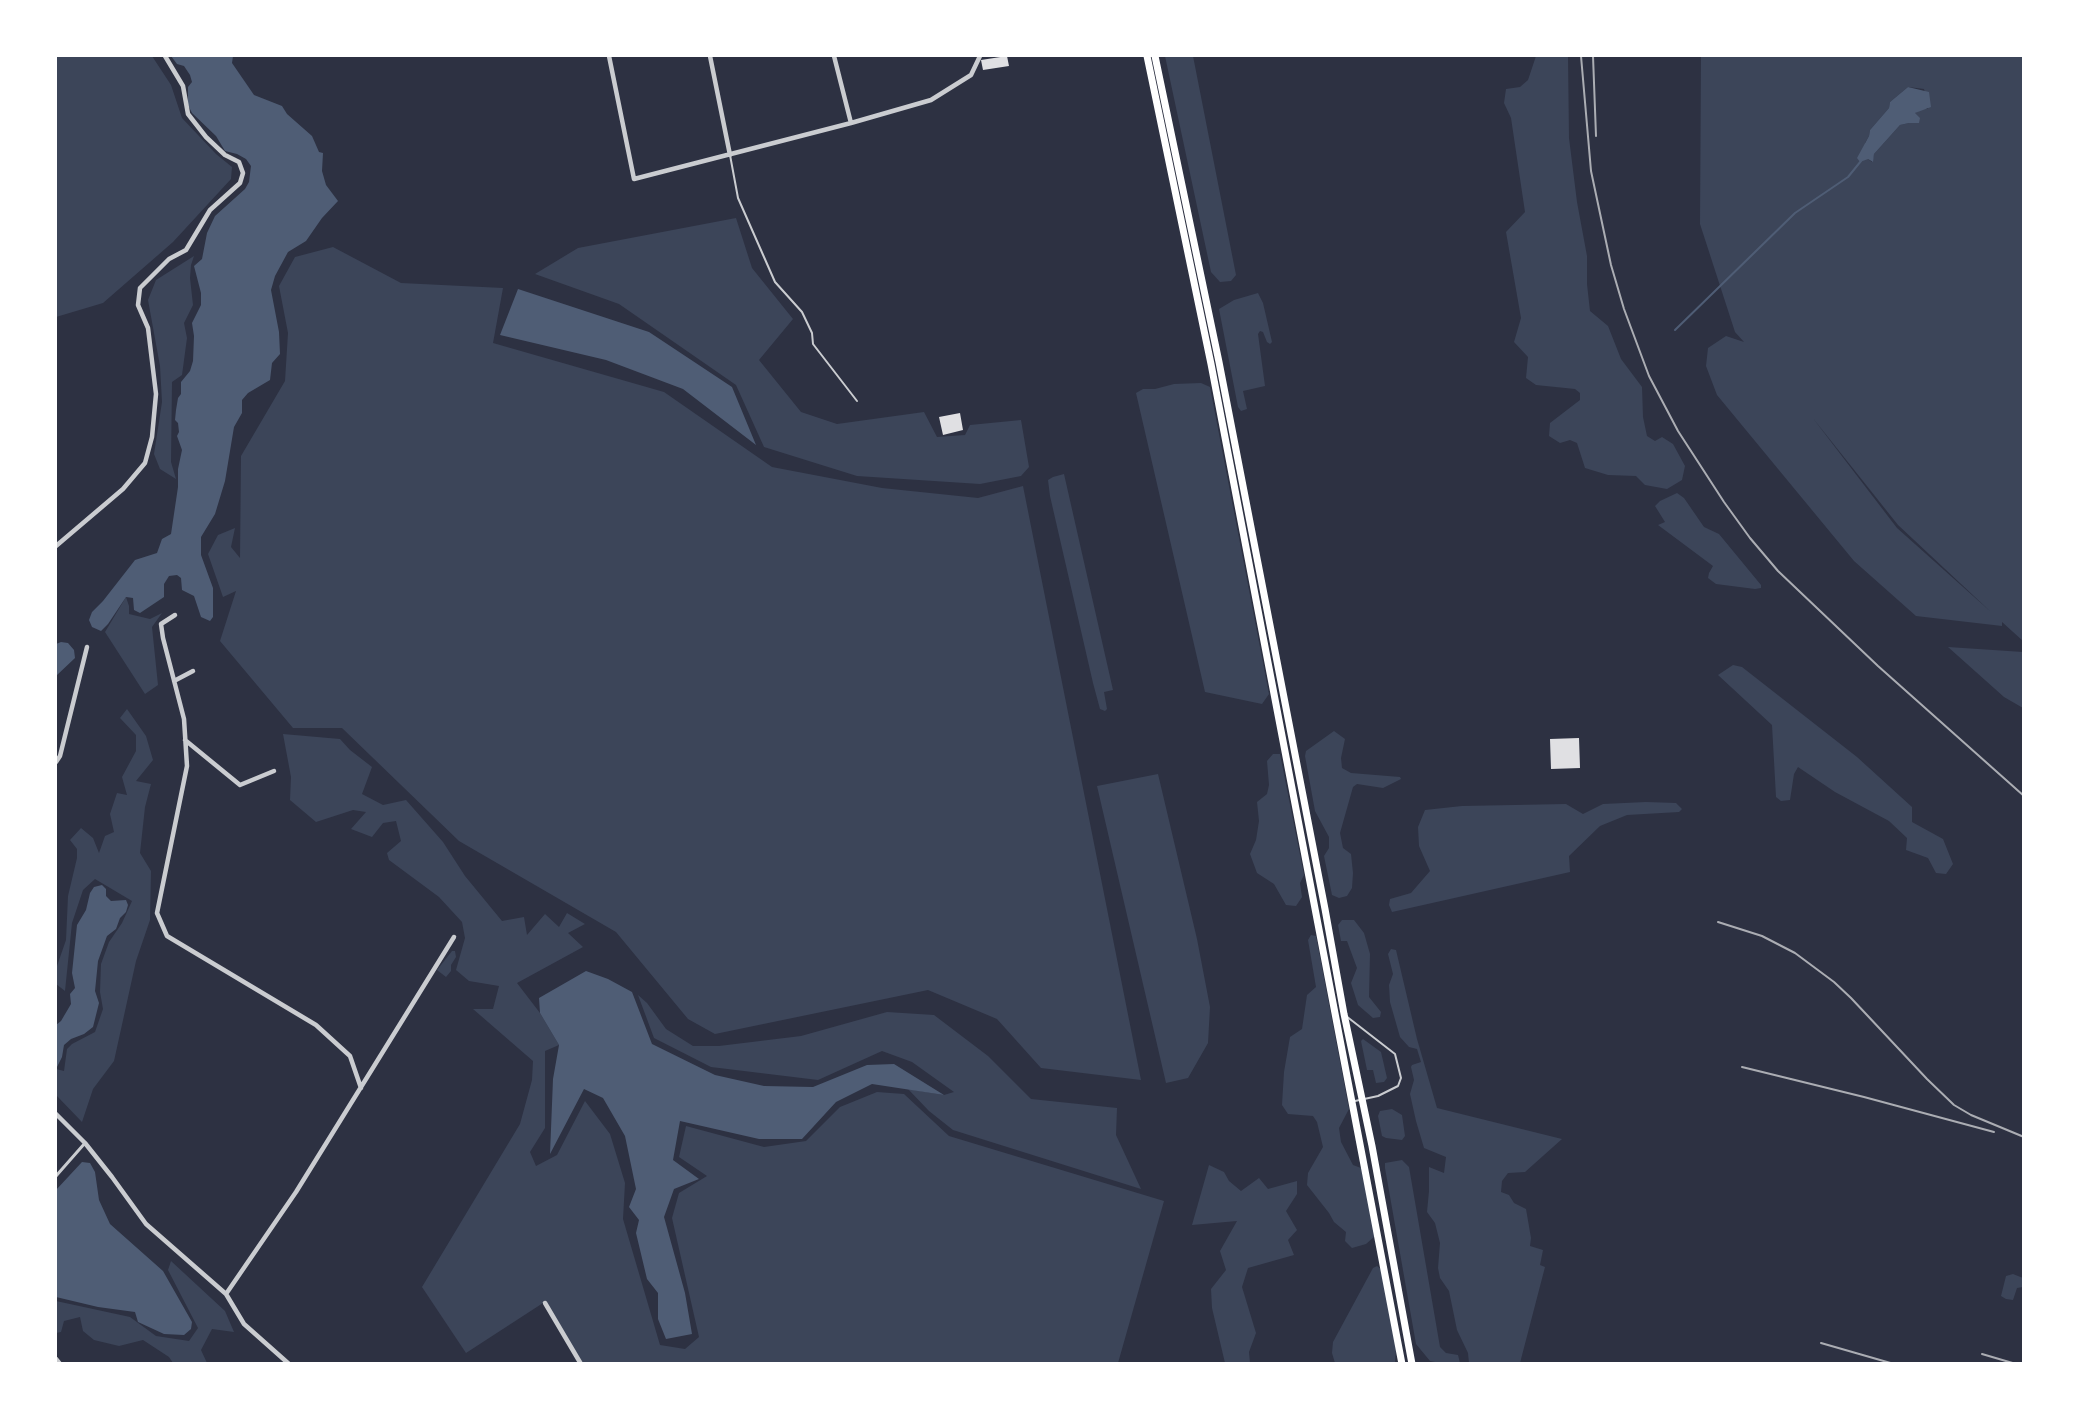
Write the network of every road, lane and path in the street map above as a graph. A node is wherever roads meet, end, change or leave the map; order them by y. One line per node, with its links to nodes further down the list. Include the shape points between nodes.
1 (165, 56): 11 (street, via 183,86 188,114 225,155 239,162 243,173 240,183 210,210 186,250 169,259 140,288 138,305 148,328 156,394 145,463 123,489)
2 (609, 56): 9 (street, via 634,179)
3 (710, 56): 9 (street)
4 (834, 56): 8 (street)
5 (980, 56): 8 (street, via 971,75 931,100)
6 (1147, 56): 23 (main road)
7 (1155, 56): 20 (main road, via 1219,362)
8 (851, 123): 9 (street)
9 (730, 155): 10 (lane, via 738,198 775,282 802,312 813,344)
10 (857, 401)
11 (56, 546)
12 (174, 615): 15 (street, via 161,624)
13 (87, 647): 17 (street)
14 (193, 671): 15 (street)
15 (174, 681): 16 (street)
16 (185, 740): 18 (street, via 240,785); 21 (street, via 187,766 157,913 167,936 316,1024 350,1056)
17 (56, 762)
18 (274, 771)
19 (454, 937): 21 (street)
20 (1344, 1014): 22 (main road); 22 (lane, via 1395,1054 1401,1078 1398,1086)
21 (361, 1088): 27 (street, via 297,1192)
22 (1362, 1099): 23 (lane); 34 (main road)
23 (1352, 1101): 33 (main road)
24 (56, 1114): 25 (street)
25 (85, 1143): 26 (street); 27 (street, via 146,1224)
26 (56, 1176)
27 (226, 1294): 31 (street, via 243,1324)
28 (545, 1303): 32 (street)
29 (56, 1359): 30 (street)
30 (60, 1364)
31 (289, 1364)
32 (581, 1364)
33 (1402, 1364)
34 (1412, 1364)

